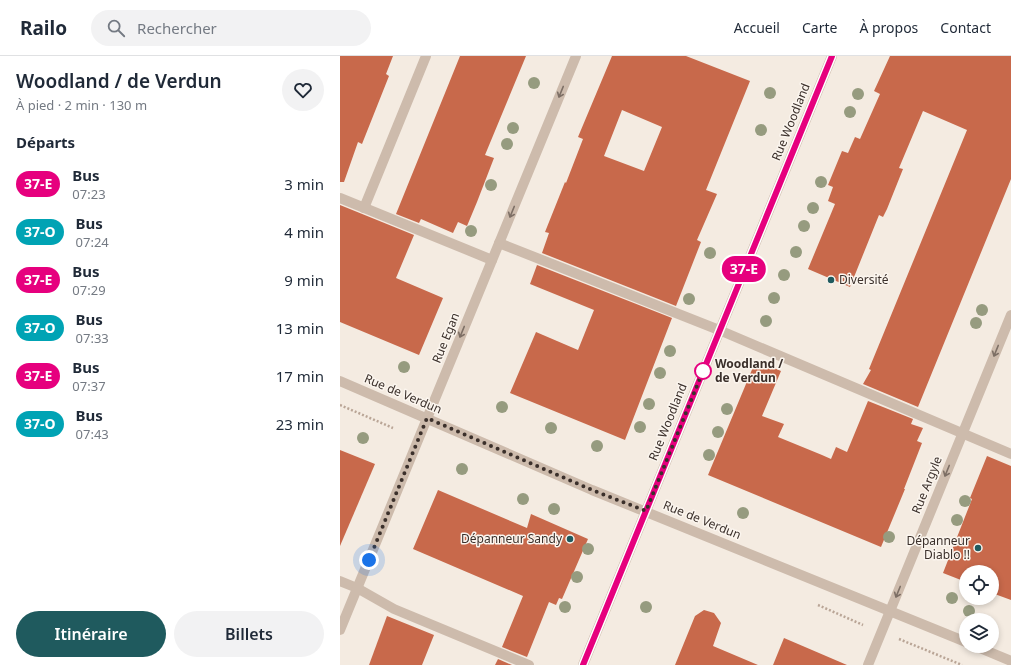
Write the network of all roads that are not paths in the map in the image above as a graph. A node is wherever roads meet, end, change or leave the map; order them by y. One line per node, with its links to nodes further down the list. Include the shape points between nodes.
1 (426, 56): 5 (street)
2 (576, 56): 6 (street, Rue Egan, one-way to 6)
3 (832, 56): 9 (street, Rue Woodland)
4 (340, 198): 5 (street)
5 (364, 208): 7 (street)
6 (500, 243): 7 (street, Rue Egan); 9 (street)
7 (492, 260): 11 (street, Rue Egan, one-way to 11)
8 (1011, 315): 12 (street, Rue Argyle, one-way to 12)
9 (719, 330): 12 (street); 14 (street, Rue Woodland)
10 (340, 381): 11 (street, Rue de Verdun)
11 (427, 418): 14 (street, Rue de Verdun); 16 (street, Rue Egan)
12 (962, 434): 13 (street); 17 (street, Rue Argyle, one-way to 17)
13 (1011, 454)
14 (646, 511): 17 (street, Rue de Verdun); 23 (street, Rue Woodland)
15 (340, 581): 16 (street)
16 (357, 588): 18 (street, Rue Egan); 22 (street, via 394,609)
17 (890, 611): 19 (street, Rue de Verdun); 24 (street, Rue Argyle)
18 (340, 630)
19 (959, 639)
20 (992, 653): 21 (street)
21 (1011, 661)
22 (529, 665)
23 (583, 665)
24 (868, 665)

